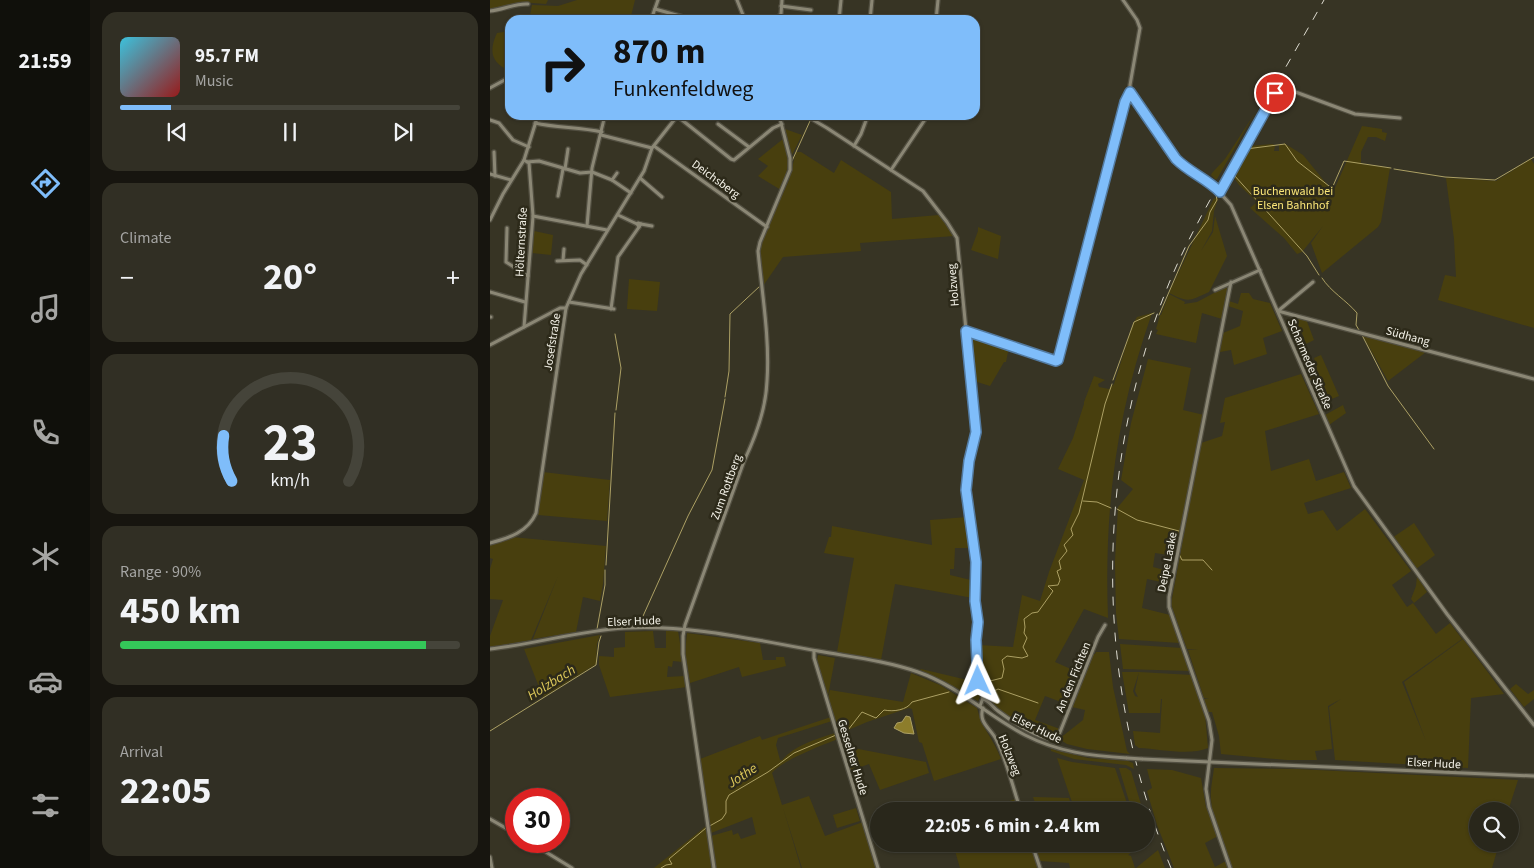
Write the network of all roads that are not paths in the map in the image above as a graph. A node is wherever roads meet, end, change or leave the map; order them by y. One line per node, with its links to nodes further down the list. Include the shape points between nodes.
1 (658, 0): 10 (street)
2 (737, 0): 15 (street)
3 (782, 0): 9 (street)
4 (841, 0): 17 (street)
5 (872, 0): 18 (street)
6 (938, 0): 19 (street)
7 (1124, 0): 22 (street, via 1140,28)
8 (528, 4): 12 (street)
9 (781, 6): 11 (street); 16 (street)
10 (655, 8): 13 (street); 14 (street)
11 (811, 10)
12 (490, 11)
13 (653, 15)
14 (678, 15)
15 (744, 15)
16 (780, 15)
17 (840, 15)
18 (870, 15)
19 (936, 15)
20 (505, 80): 21 (street)
21 (490, 88)
22 (1130, 92): 53 (street, Scharmeder Straße, via 1176,159); 81 (street, via 1122,111 1058,360)
23 (1400, 118): 53 (street, via 1355,114 1282,87 1275,93)
24 (490, 120): 38 (street, via 499,123 512,140)
25 (536, 120): 33 (street)
26 (604, 120): 36 (street)
27 (673, 120): 39 (street, Josefstraße)
28 (683, 120): 40 (street, via 731,159)
29 (781, 120): 35 (street, Zum Rottberg)
30 (813, 120): 37 (street, Holzweg)
31 (866, 120): 37 (street)
32 (925, 120): 45 (street)
33 (535, 123): 36 (street); 38 (street)
34 (718, 124): 40 (street)
35 (782, 124): 40 (street); 63 (street, Zum Rottberg, via 790,170)
36 (602, 134): 39 (street); 46 (street)
37 (854, 146): 45 (street, Holzweg)
38 (529, 147): 43 (street)
39 (653, 147): 50 (street, Josefstraße); 63 (street, Deichsberg)
40 (749, 147)
41 (568, 149): 44 (street)
42 (494, 152): 49 (street)
43 (526, 161): 44 (street, via 539,161); 51 (street); 58 (street, Hölternstraße, via 529,164)
44 (564, 169): 46 (street); 55 (street)
45 (891, 170): 81 (street, Holzweg, via 926,194 956,236)
46 (592, 172): 52 (street); 61 (street)
47 (616, 173): 52 (street)
48 (490, 174): 49 (street)
49 (495, 176): 51 (street)
50 (640, 178): 54 (street, Josefstraße); 56 (street)
51 (512, 180): 59 (street)
52 (612, 180): 54 (street)
53 (1220, 192): 70 (street, Scharmeder Straße, via 1236,216)
54 (631, 193): 57 (street, Josefstraße)
55 (558, 196)
56 (662, 198)
57 (618, 215): 60 (street); 65 (street, Josefstraße)
58 (533, 216): 61 (street); 71 (street, Hölternstraße)
59 (490, 220)
60 (639, 225): 62 (street); 77 (street, via 618,257 613,309)
61 (586, 226): 65 (street)
62 (652, 226)
63 (767, 226): 86 (street, Zum Rottberg, via 758,251 767,355 764,403 755,437)
64 (507, 228): 71 (street, via 506,262)
65 (608, 230): 69 (street, Josefstraße)
66 (564, 249): 68 (street)
67 (557, 260): 68 (street)
68 (563, 260): 69 (street, via 580,260)
69 (587, 264): 77 (street, Josefstraße)
70 (1260, 270): 72 (street); 79 (street, Scharmeder Straße)
71 (528, 276): 76 (street, Hölternstraße)
72 (1231, 282): 74 (street); 92 (street, Deipe Laake, via 1168,597 1209,722 1212,740)
73 (1313, 282): 79 (street)
74 (1215, 290)
75 (490, 292): 76 (street)
76 (525, 302): 80 (street, Hölternstraße)
77 (568, 302): 78 (street, Josefstraße)
78 (566, 308): 80 (street); 84 (street, Josefstraße, via 536,513 525,529)
79 (1278, 311): 83 (street, Südhang); 91 (street, Scharmeder Straße, via 1357,492)
80 (524, 327): 82 (street)
81 (966, 331): 89 (street, Holzweg, via 976,432 966,490 976,562 978,681)
82 (490, 345)
83 (1534, 379)
84 (490, 543)
85 (1105, 625): 89 (street, An den Fichten, via 1055,740 1016,723)
86 (684, 629): 87 (street, Elser Hude, via 624,628); 88 (street, Elser Hude); 102 (street, Zum Rottberg, via 683,654)
87 (490, 649)
88 (814, 650): 90 (street, Elser Hude, via 916,671 947,685); 103 (street, Gesselner Hude)
89 (983, 699): 90 (street)
90 (982, 707): 92 (street, Elser Hude, bridge, via 1024,734 1051,746 1088,755); 94 (street, Holzweg, via 982,721 999,746)
91 (1534, 725)
92 (1209, 761): 93 (street, Elser Hude); 105 (street, Deipe Laake, via 1206,788 1209,807)
93 (1534, 776)
94 (1018, 802)
95 (490, 818): 96 (street)
96 (505, 827)
97 (1035, 852): 104 (street)
98 (548, 853): 101 (street)
99 (490, 857): 100 (street)
100 (492, 868)
101 (572, 868)
102 (714, 868)
103 (878, 868)
104 (1040, 868)
105 (1230, 868)

